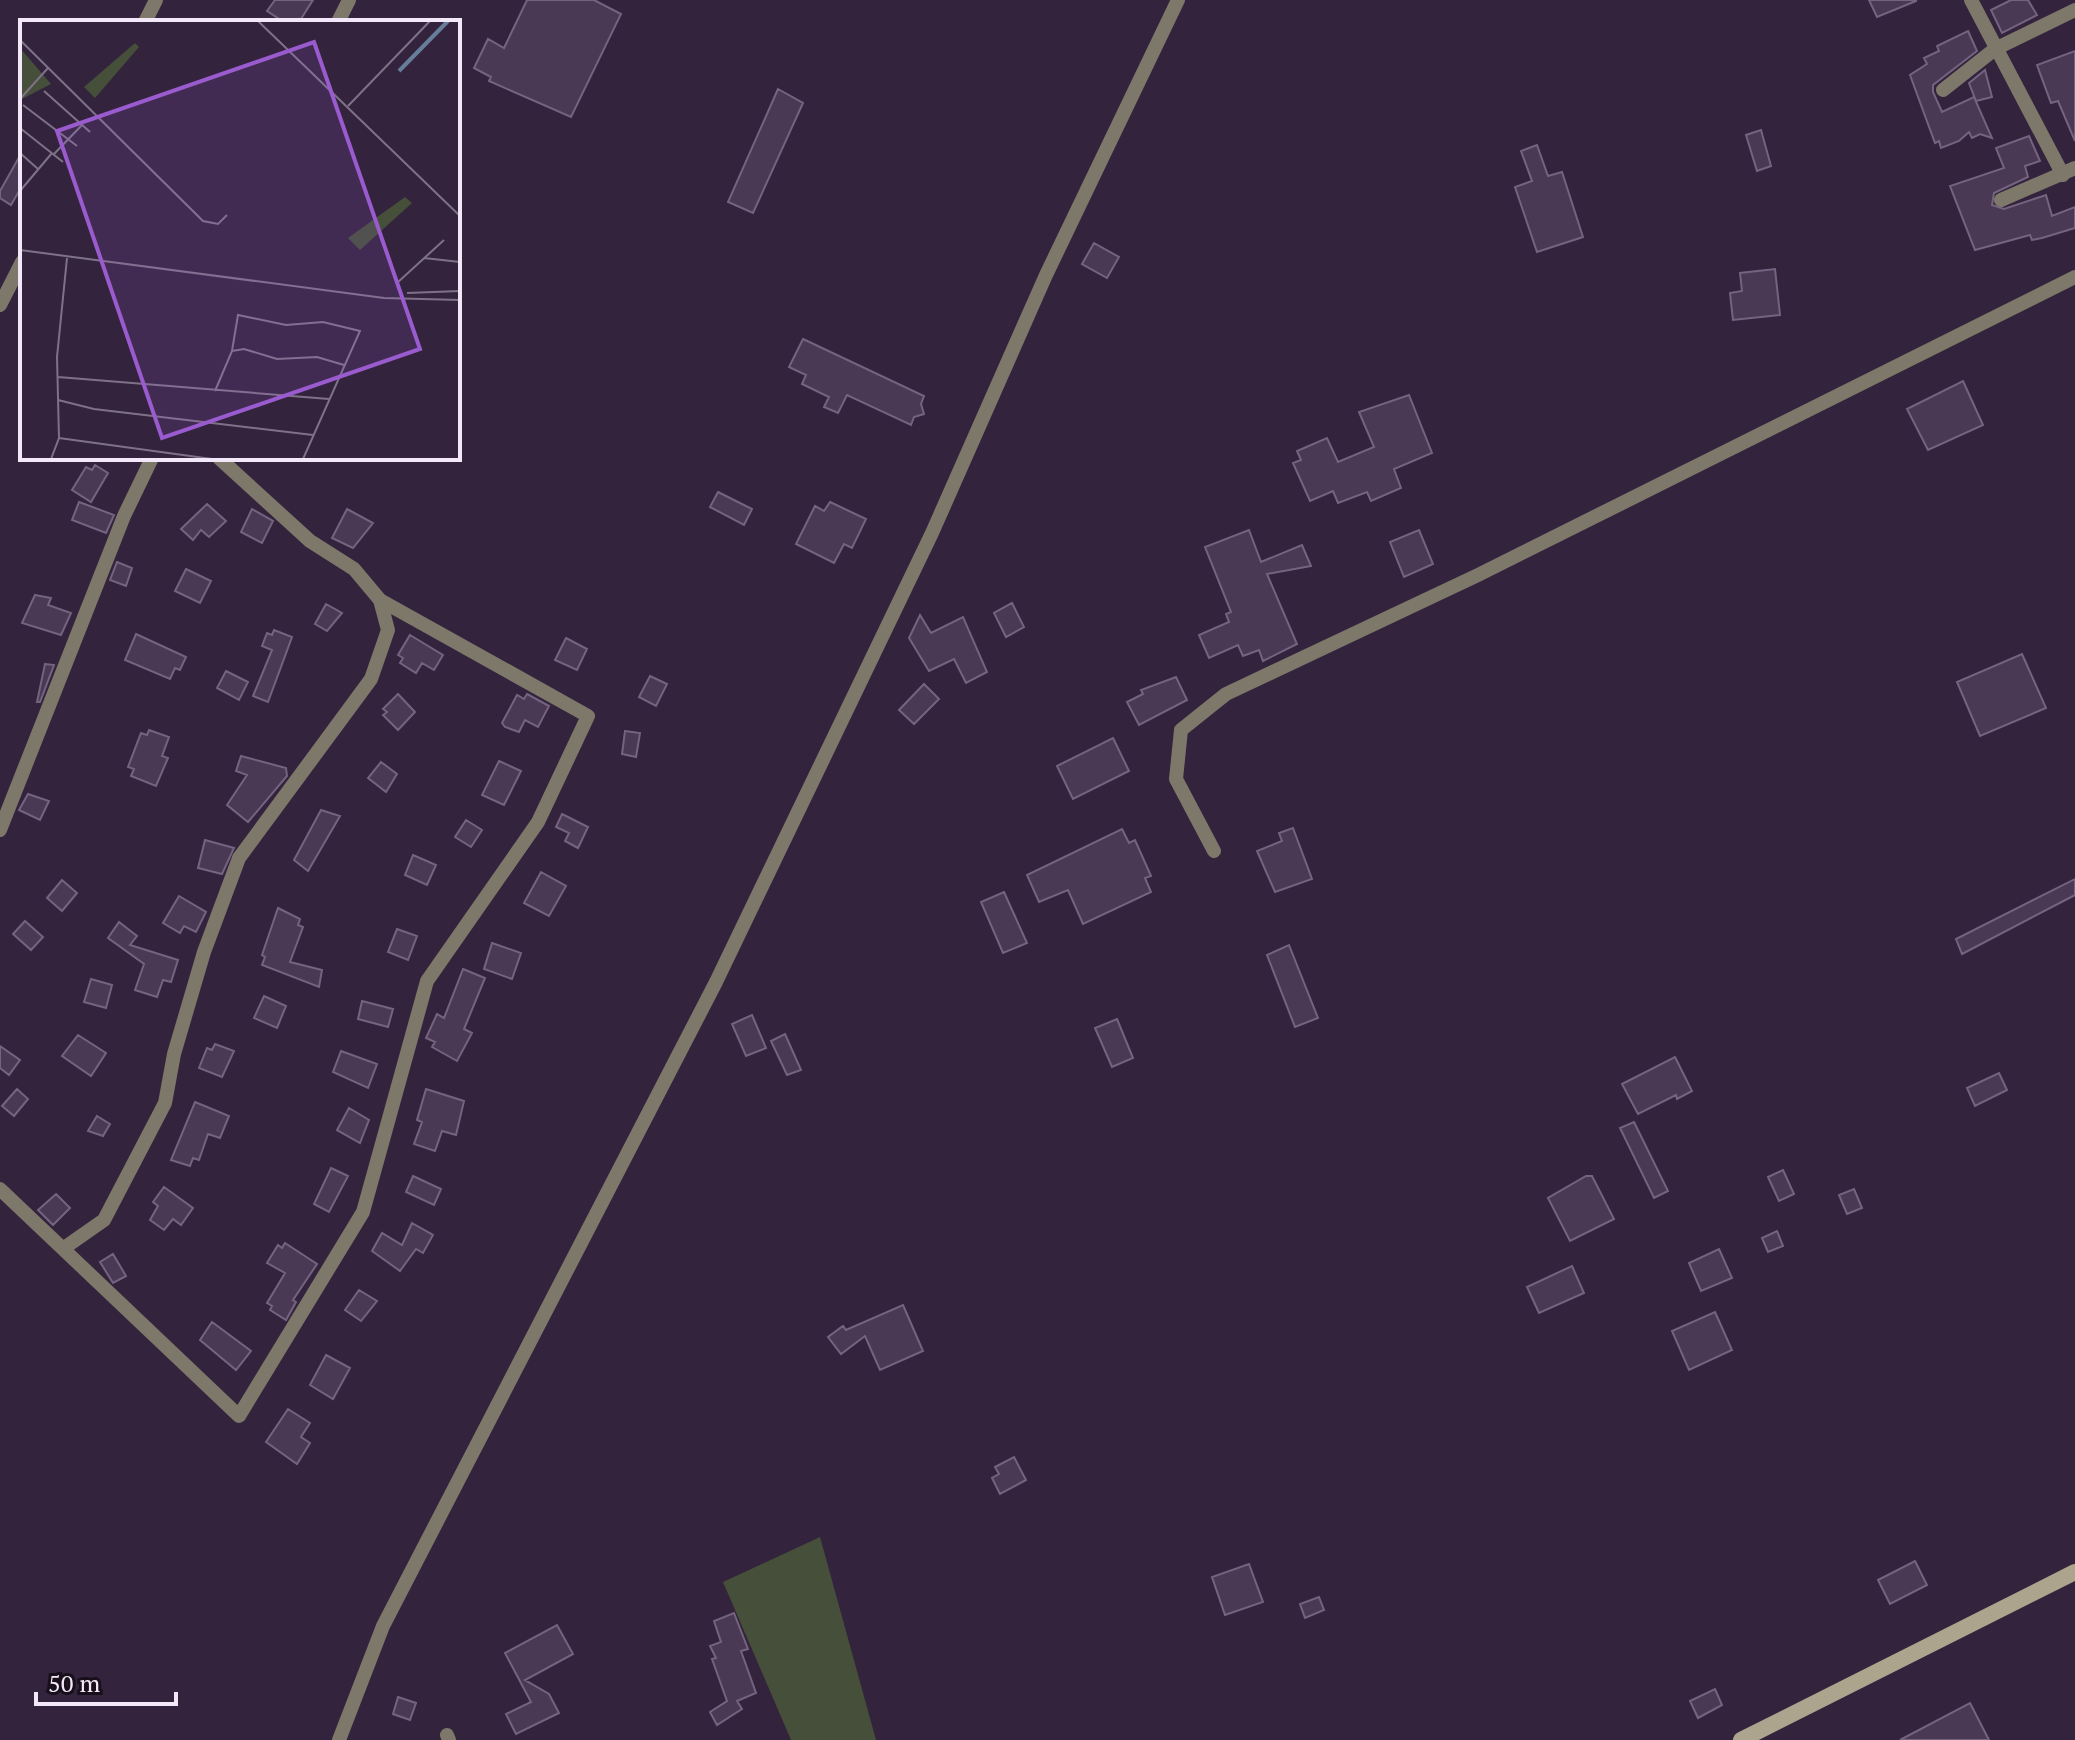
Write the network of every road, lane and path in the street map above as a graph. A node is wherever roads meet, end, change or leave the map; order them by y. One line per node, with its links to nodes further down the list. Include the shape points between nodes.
1 (156, 0): 6 (street)
2 (349, 0): 7 (street)
3 (1178, 0): 23 (street, via 1046,275 932,533 723,968 383,1626)
4 (1971, 0): 8 (street)
5 (2075, 10): 8 (street)
6 (146, 20)
7 (339, 20)
8 (1995, 49): 9 (street); 10 (street)
9 (1943, 90)
10 (2069, 172): 11 (street)
11 (2001, 200)
12 (20, 266): 14 (street)
13 (2075, 277): 19 (street, via 1478,575 1226,694 1181,730 1176,779)
14 (0, 305)
15 (151, 460): 18 (street)
16 (221, 460): 17 (street, via 310,541 354,569)
17 (380, 600): 21 (street, via 388,630 371,679 239,858 182,1025 165,1103 104,1220); 21 (street, via 588,716 538,822 427,981 363,1212 239,1416)
18 (0, 830)
19 (1214, 851)
20 (0, 1189): 21 (street)
21 (64, 1248)
22 (2075, 1572): 24 (street)
23 (339, 1740)
24 (1741, 1740)

